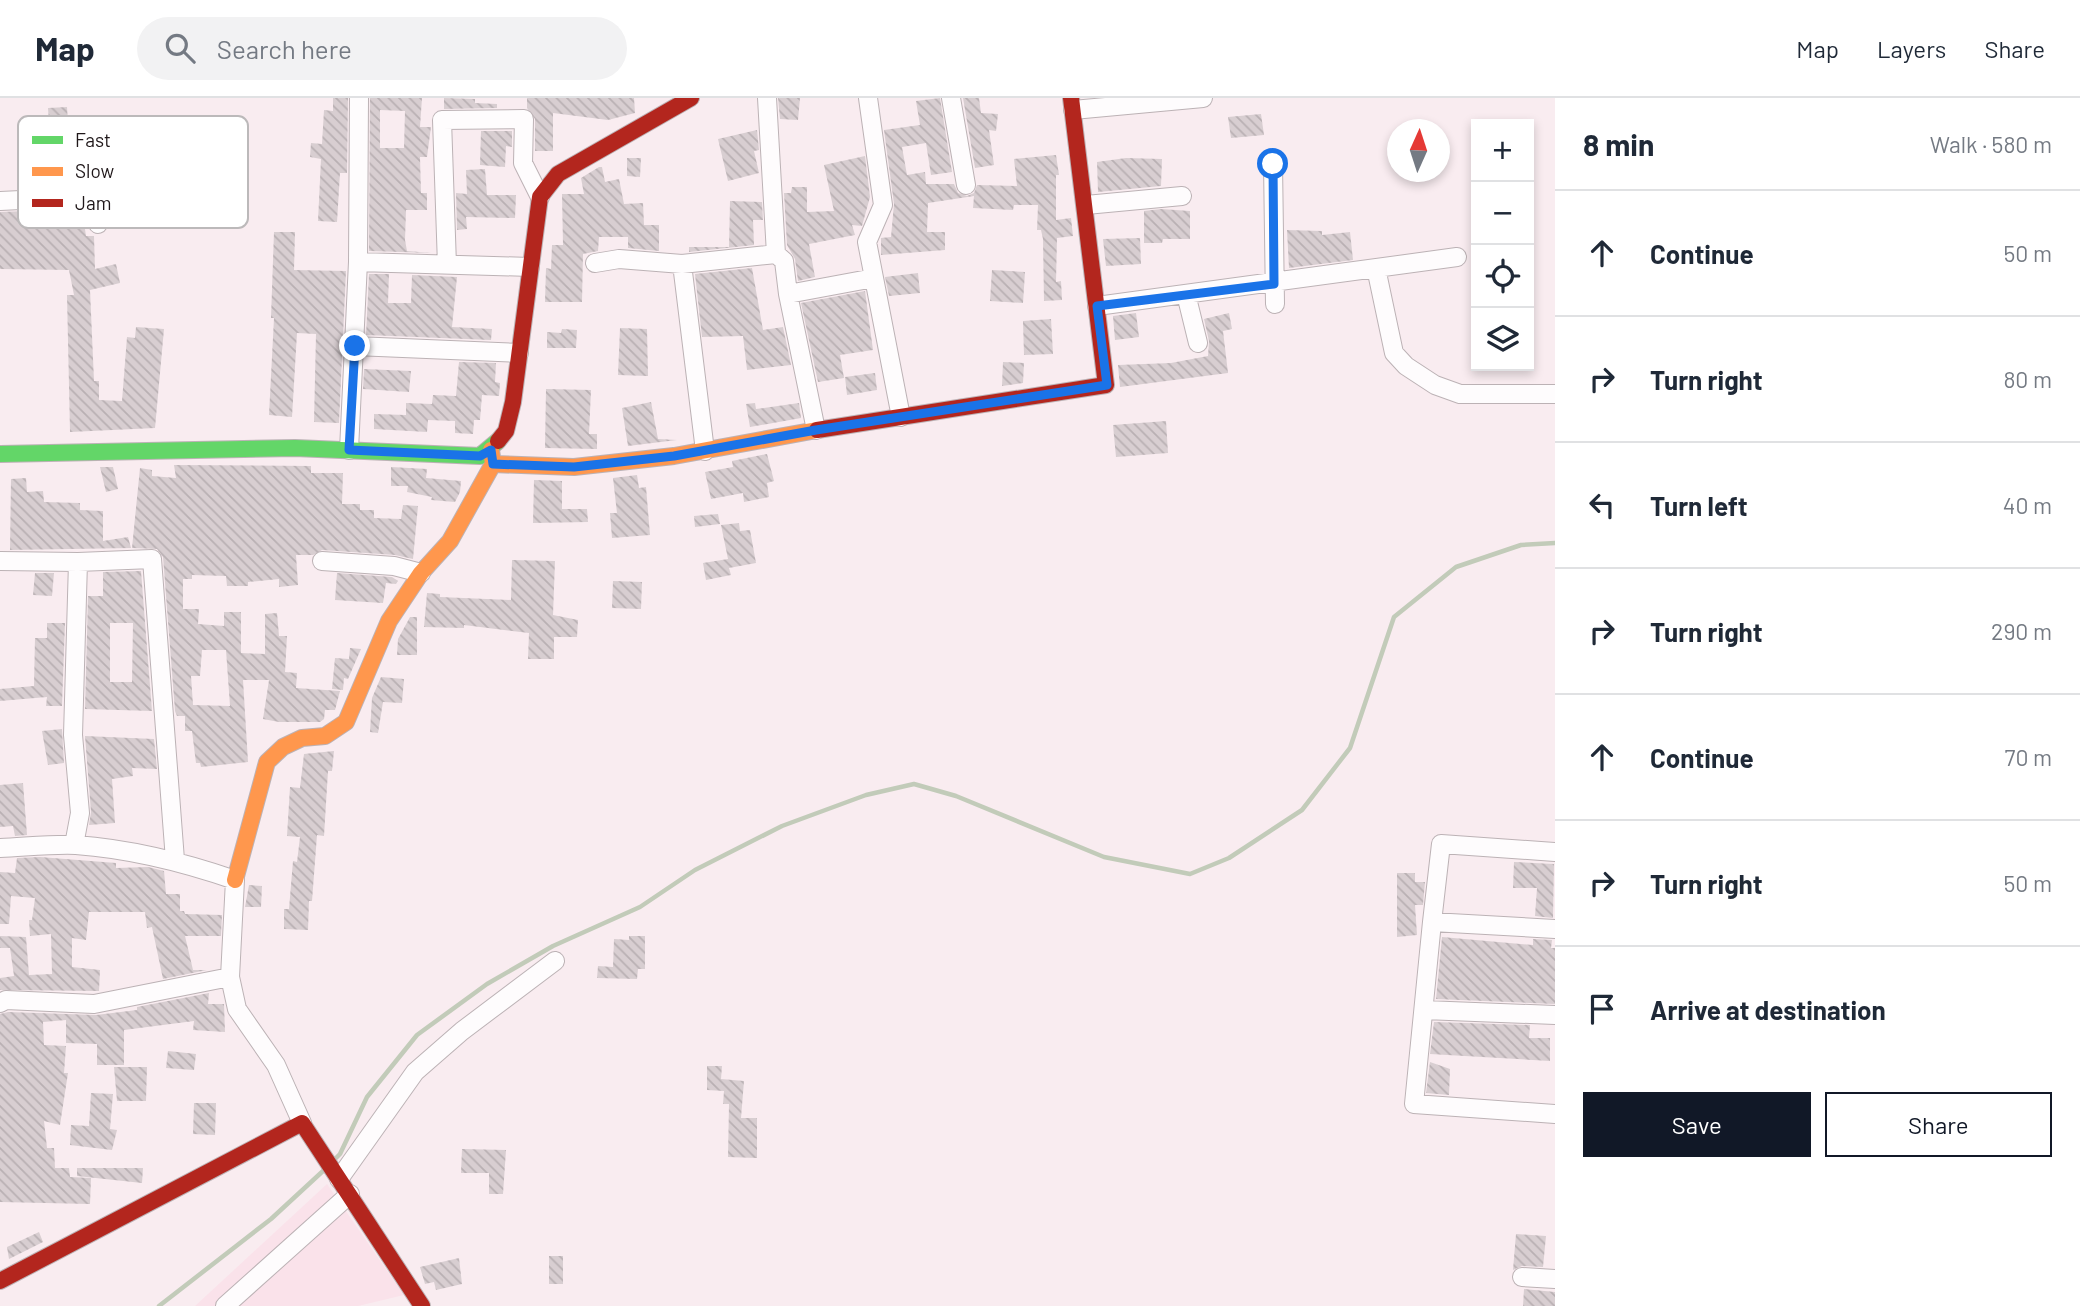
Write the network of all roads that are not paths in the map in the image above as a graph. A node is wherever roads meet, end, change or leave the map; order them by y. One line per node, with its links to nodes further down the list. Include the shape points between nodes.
1 (359, 98): 17 (street)
2 (691, 98): 11 (street, via 558,174)
3 (767, 98): 15 (street)
4 (868, 98): 23 (street, via 883,205 867,242)
5 (951, 98): 9 (street)
6 (1203, 98): 7 (street)
7 (1072, 104): 14 (street)
8 (1273, 164): 24 (street)
9 (966, 185)
10 (1182, 196): 14 (street)
11 (540, 197): 20 (street, via 523,163 524,119 442,120); 21 (street)
12 (18, 200): 13 (street)
13 (0, 201)
14 (1086, 205): 28 (street)
15 (776, 254): 19 (street); 25 (street, via 784,261)
16 (1457, 257): 22 (street)
17 (358, 262): 20 (street); 30 (street)
18 (595, 263): 19 (street)
19 (682, 264): 36 (street)
20 (447, 265): 21 (street)
21 (530, 267): 31 (street)
22 (1376, 268): 24 (street); 32 (street, via 1394,353 1406,366 1435,385 1460,394)
23 (874, 278): 25 (street); 33 (street)
24 (1274, 284): 26 (street); 27 (street)
25 (788, 294): 34 (street)
26 (1186, 295): 28 (street); 29 (street)
27 (1275, 304)
28 (1097, 306): 33 (street, via 1107,385)
29 (1198, 343)
30 (355, 346): 31 (street); 35 (street)
31 (519, 353): 38 (street, via 506,431)
32 (1555, 394)
33 (901, 417): 34 (street)
34 (816, 430): 36 (street)
35 (349, 450): 37 (street); 38 (street)
36 (705, 450): 38 (street, via 574,467)
37 (0, 454)
38 (492, 457): 42 (street, via 450,541)
39 (0, 561): 41 (street)
40 (322, 561): 42 (street, via 394,566)
41 (78, 562): 43 (street, via 73,735 80,813); 46 (street, via 152,559)
42 (421, 573): 47 (street, via 389,621 346,722 337,732 302,738 283,747 267,762)
43 (74, 845): 44 (street); 46 (street)
44 (0, 848)
45 (1555, 852): 48 (street, via 1441,844)
46 (175, 860): 47 (street)
47 (235, 880): 51 (street)
48 (1432, 922): 49 (street); 53 (street)
49 (1555, 929)
50 (555, 961): 57 (street, via 415,1072)
51 (230, 977): 52 (street, via 94,1004); 56 (street, via 237,1009 276,1065)
52 (0, 1003)
53 (1424, 1010): 54 (street); 55 (street, via 1414,1104)
54 (1555, 1015)
55 (1555, 1114)
56 (302, 1124): 57 (street); 60 (street)
57 (342, 1184): 61 (street); 62 (street)
58 (1522, 1278): 59 (street)
59 (1555, 1279)
60 (0, 1281)
61 (225, 1306)
62 (422, 1306)

